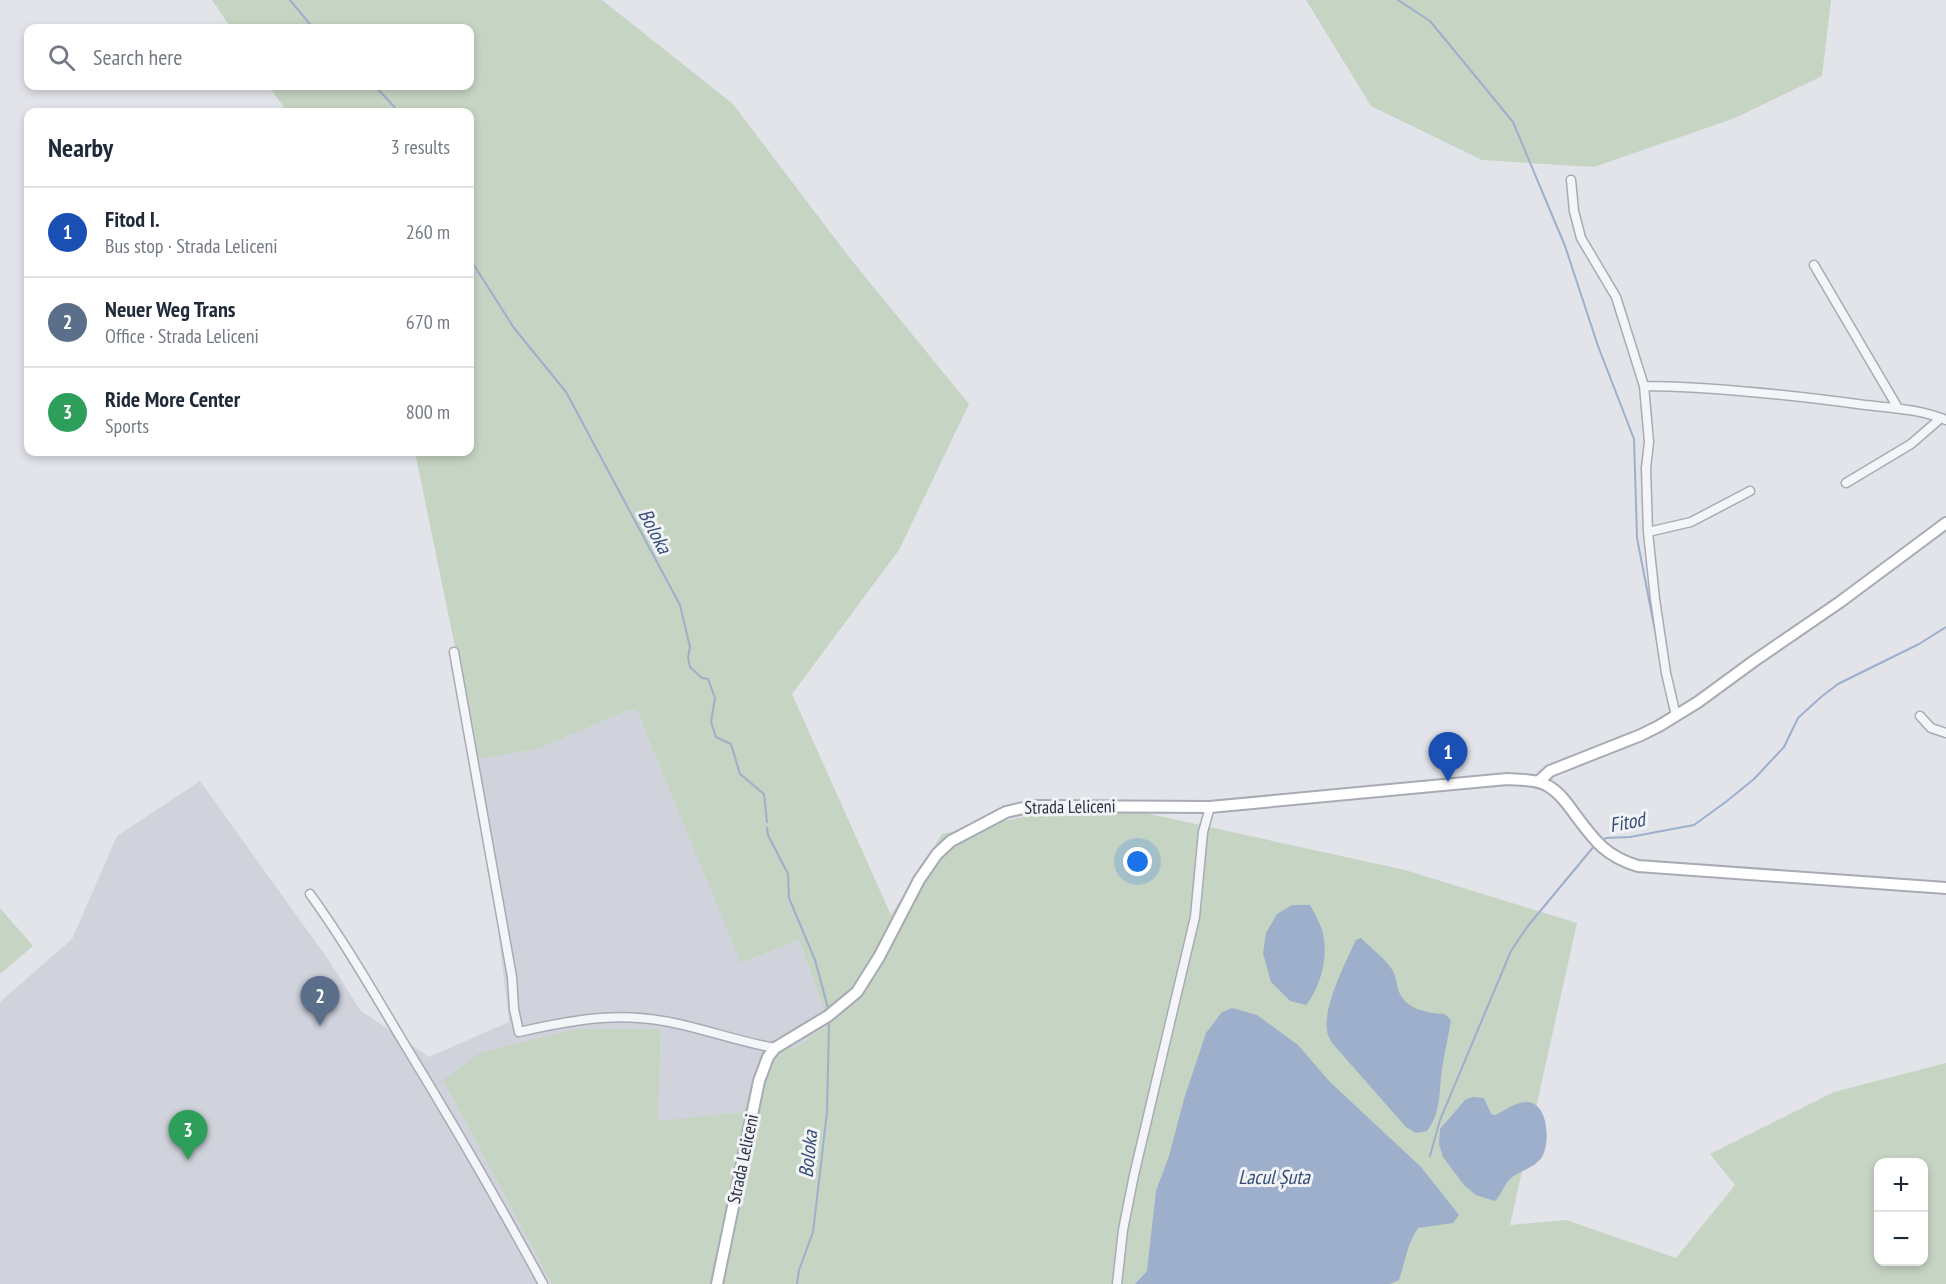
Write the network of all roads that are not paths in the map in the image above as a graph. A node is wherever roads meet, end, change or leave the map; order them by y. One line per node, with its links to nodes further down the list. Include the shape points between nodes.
1 (1570, 180): 3 (street, via 1581,238 1616,297)
2 (1814, 266): 4 (street)
3 (1644, 386): 4 (street, via 1741,389); 9 (street, via 1649,442)
4 (1898, 408): 5 (street)
5 (1944, 419): 6 (street)
6 (1846, 483)
7 (1750, 491): 9 (street, via 1691,522)
8 (1946, 523): 11 (main road)
9 (1648, 532): 11 (street, via 1666,673)
10 (454, 652): 18 (street, via 519,1032 564,1022 638,1018)
11 (1676, 716): 14 (main road, via 1641,735 1550,771)
12 (1920, 716): 13 (street, via 1931,728)
13 (1946, 733)
14 (1539, 782): 15 (main road, Strada Leliceni, via 1507,779); 16 (main road, via 1562,797 1597,844 1623,861 1648,867)
15 (1210, 807): 18 (main road, Strada Leliceni, via 1032,806 986,822 951,842 931,860 857,992 828,1016); 21 (street, via 1203,832 1195,917 1134,1174)
16 (1946, 888)
17 (310, 894): 19 (street, via 337,931 435,1094)
18 (774, 1048): 20 (main road, Strada Leliceni, via 759,1081)
19 (543, 1284)
20 (717, 1284)
21 (1117, 1284)

